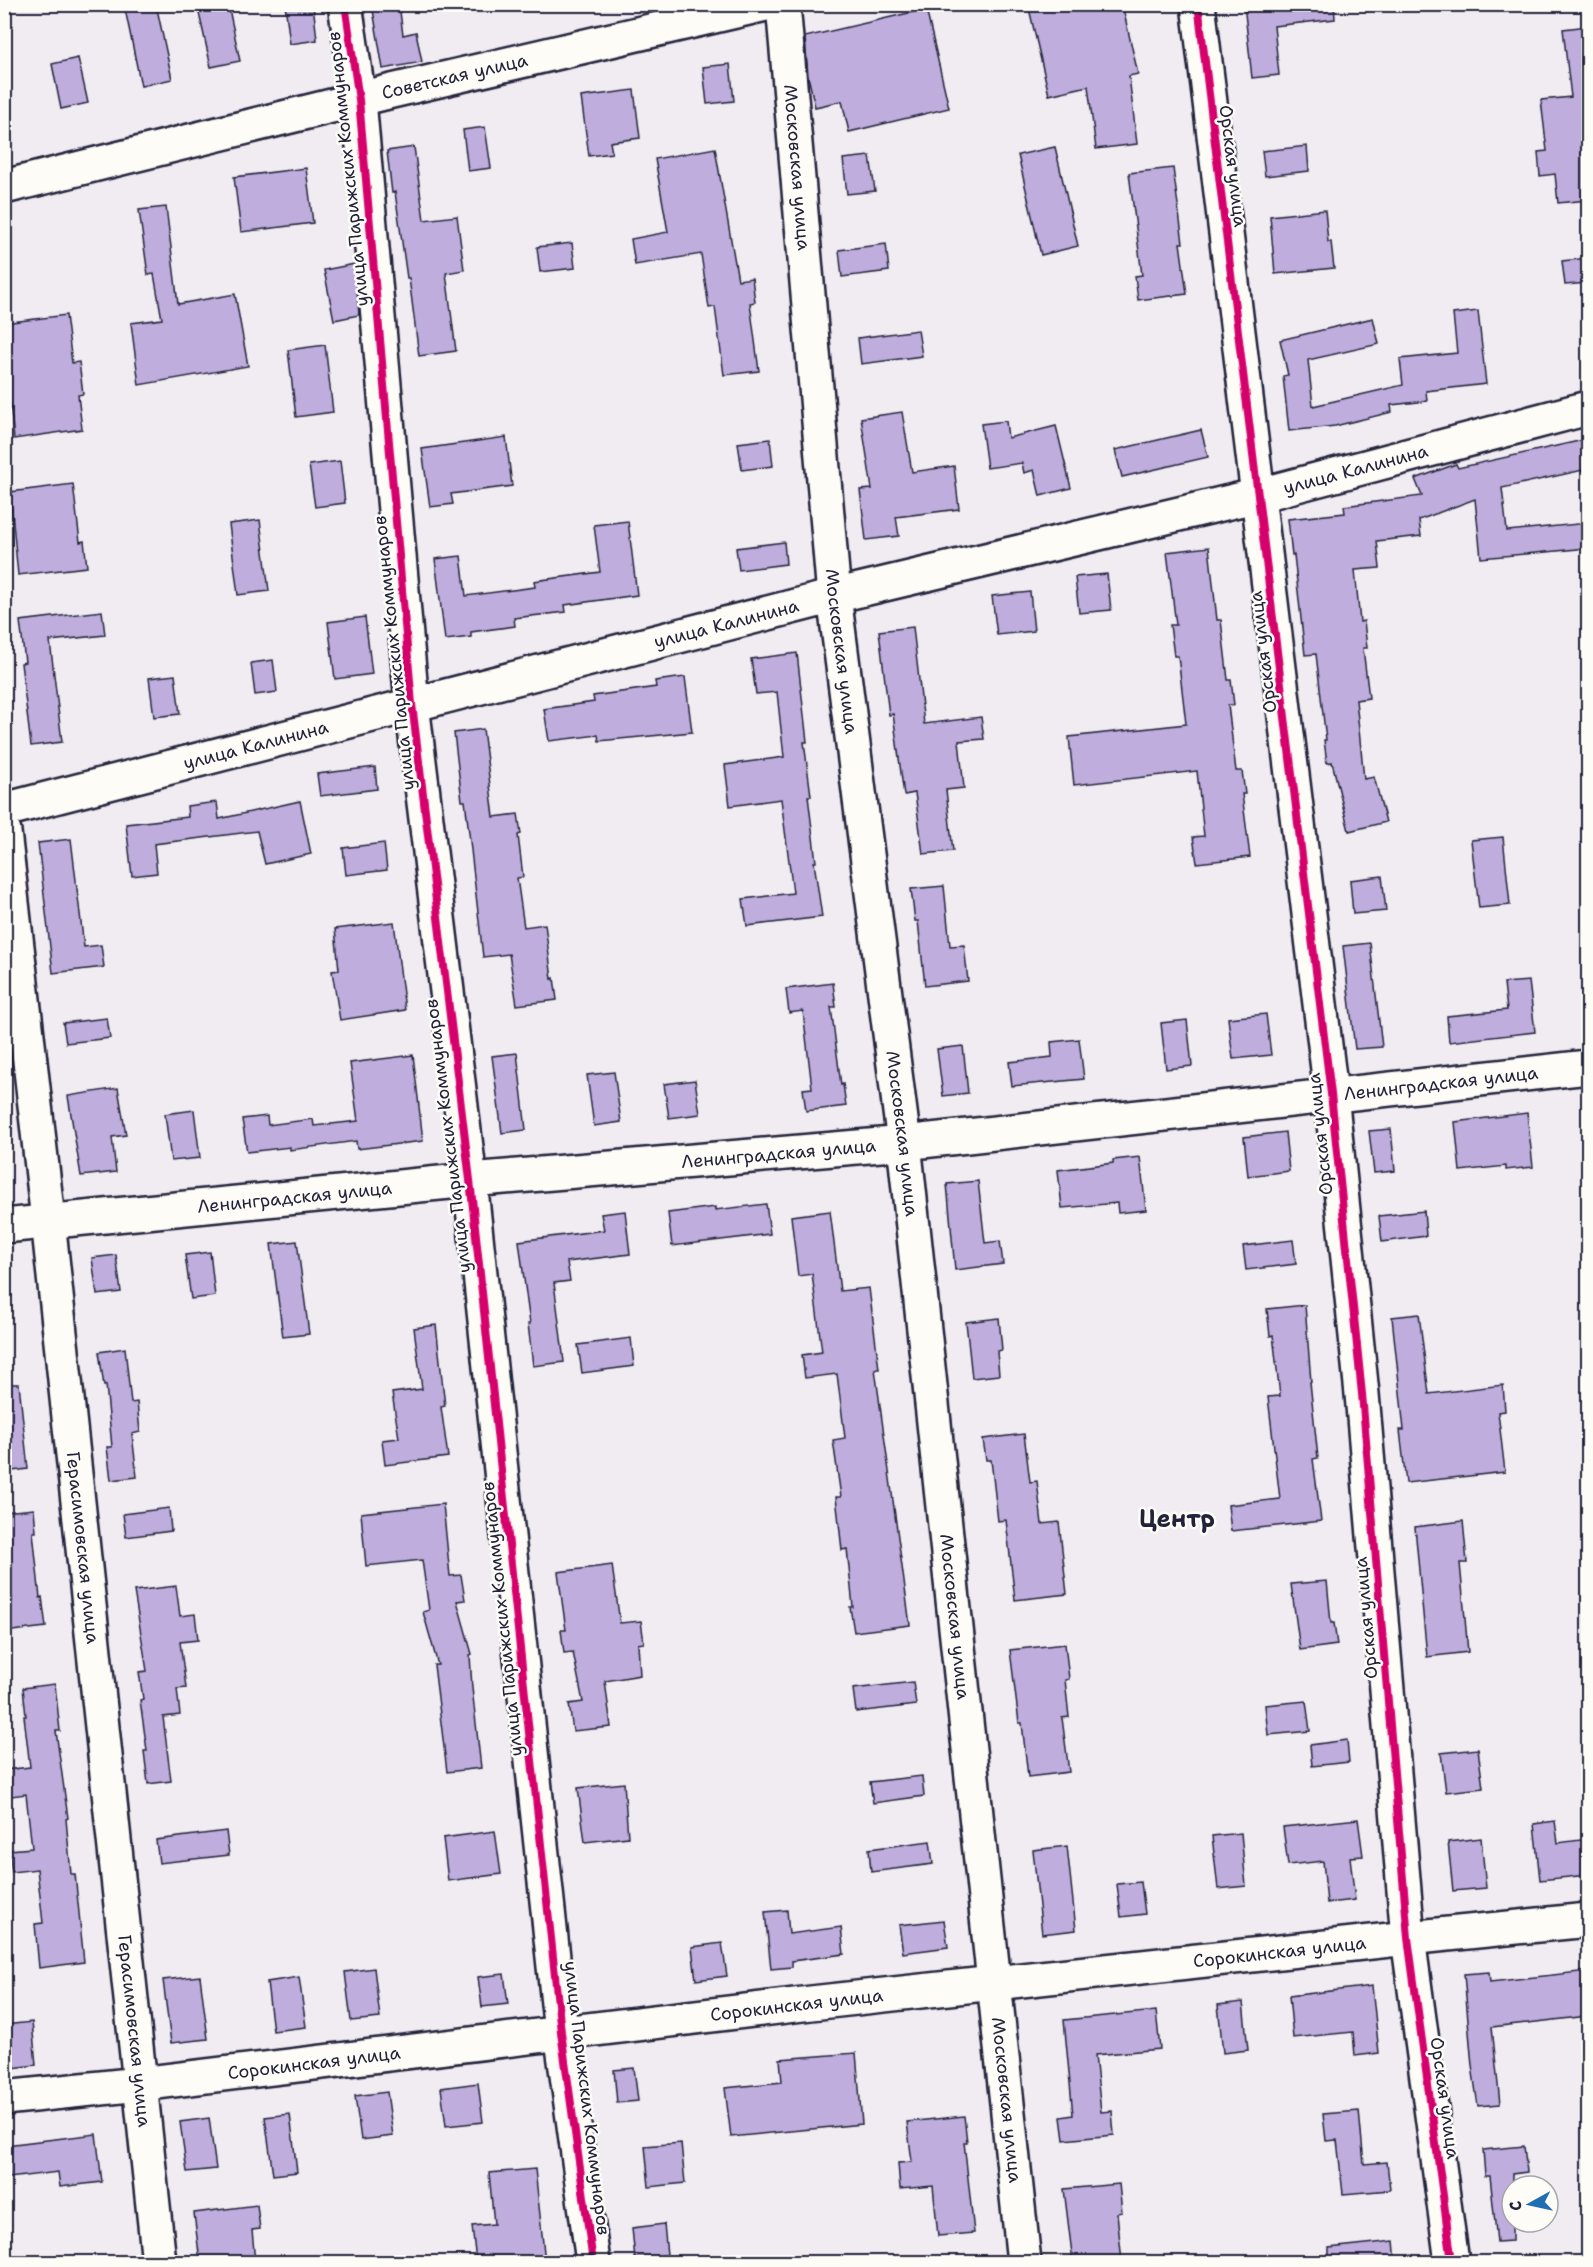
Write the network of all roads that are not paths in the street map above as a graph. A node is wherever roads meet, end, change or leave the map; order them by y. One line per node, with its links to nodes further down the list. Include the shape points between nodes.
1 (345, 4): 5 (street, улица Парижских Коммунаров)
2 (766, 4): 5 (street, Советская улица)
3 (783, 4): 9 (street, Московская улица)
4 (1198, 4): 8 (street, Орская улица)
5 (359, 100): 6 (street, Советская улица); 10 (street, улица Парижских Коммунаров)
6 (4, 187)
7 (1588, 408): 8 (street, улица Калинина)
8 (1259, 495): 9 (street, улица Калинина); 14 (street, Орская улица)
9 (834, 596): 10 (street, улица Калинина); 15 (street, Московская улица)
10 (412, 704): 11 (street, улица Калинина); 16 (street, улица Парижских Коммунаров)
11 (4, 810)
12 (4, 832): 17 (street, Герасимовская улица)
13 (1588, 1067): 14 (street, Ленинградская улица)
14 (1331, 1094): 15 (street, Ленинградская улица); 20 (street, Орская улица, via 1362,1394)
15 (904, 1143): 16 (street, Ленинградская улица); 21 (street, Московская улица)
16 (470, 1180): 17 (street, Ленинградская улица); 22 (street, улица Парижских Коммунаров)
17 (48, 1220): 18 (street, Ленинградская улица); 23 (street, Герасимовская улица)
18 (4, 1226)
19 (1588, 1920): 20 (street, Сорокинская улица)
20 (1408, 1938): 21 (street, Сорокинская улица); 28 (street, Орская улица)
21 (994, 1982): 22 (street, Сорокинская улица); 27 (street, Московская улица)
22 (561, 2032): 23 (street, Сорокинская улица); 26 (street, улица Парижских Коммунаров)
23 (140, 2084): 24 (street, Сорокинская улица); 25 (street, Герасимовская улица)
24 (4, 2098)
25 (159, 2262)
26 (593, 2262)
27 (1024, 2262)
28 (1452, 2262)

